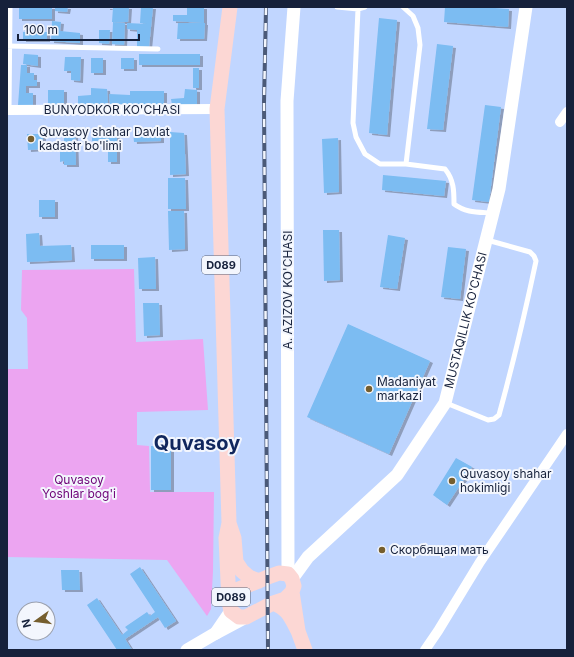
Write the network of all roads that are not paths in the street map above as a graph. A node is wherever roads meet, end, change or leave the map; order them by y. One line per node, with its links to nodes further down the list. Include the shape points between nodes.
1 (10, 7): 9 (lane)
2 (230, 7): 12 (main road, D089)
3 (294, 7): 22 (street, A. AZIZOV KO'CHASI, via 287,101)
4 (337, 7): 8 (lane)
5 (366, 7): 8 (lane)
6 (403, 7): 15 (lane, via 413,16 418,28 420,45)
7 (526, 7): 16 (street, MUSTAQILLIK KO'CHASI)
8 (358, 9): 15 (lane, via 353,123 356,137 365,154 380,164)
9 (8, 46): 10 (lane); 11 (lane)
10 (158, 49)
11 (8, 110): 12 (street, BUNYODKOR KO'CHASI)
12 (217, 110): 20 (main road, D089)
13 (567, 112): 14 (street)
14 (560, 122)
15 (406, 164): 16 (lane, via 445,169 451,176 454,204 467,211)
16 (493, 213): 17 (street, MUSTAQILLIK KO'CHASI)
17 (486, 240): 18 (street, MUSTAQILLIK KO'CHASI); 18 (lane, via 530,252 536,261 516,353 498,415 494,419 488,420)
18 (445, 403): 22 (street, MUSTAQILLIK KO'CHASI, via 397,475 308,557)
19 (567, 434): 30 (street, via 480,562)
20 (230, 523): 21 (main road, D089, via 236,562 249,577); 24 (main road, D089, via 226,538)
21 (259, 581): 22 (main road, D089, via 279,573); 24 (main road, D089, via 233,593)
22 (291, 582): 23 (main road, D089, via 285,598); 26 (main road)
23 (273, 603): 25 (main road, D089); 26 (main road, via 289,614)
24 (230, 607): 25 (main road, D089, via 238,617); 27 (street)
25 (246, 617): 27 (street)
26 (298, 631): 29 (main road)
27 (216, 632): 28 (street)
28 (188, 650)
29 (305, 650)
30 (425, 650)

